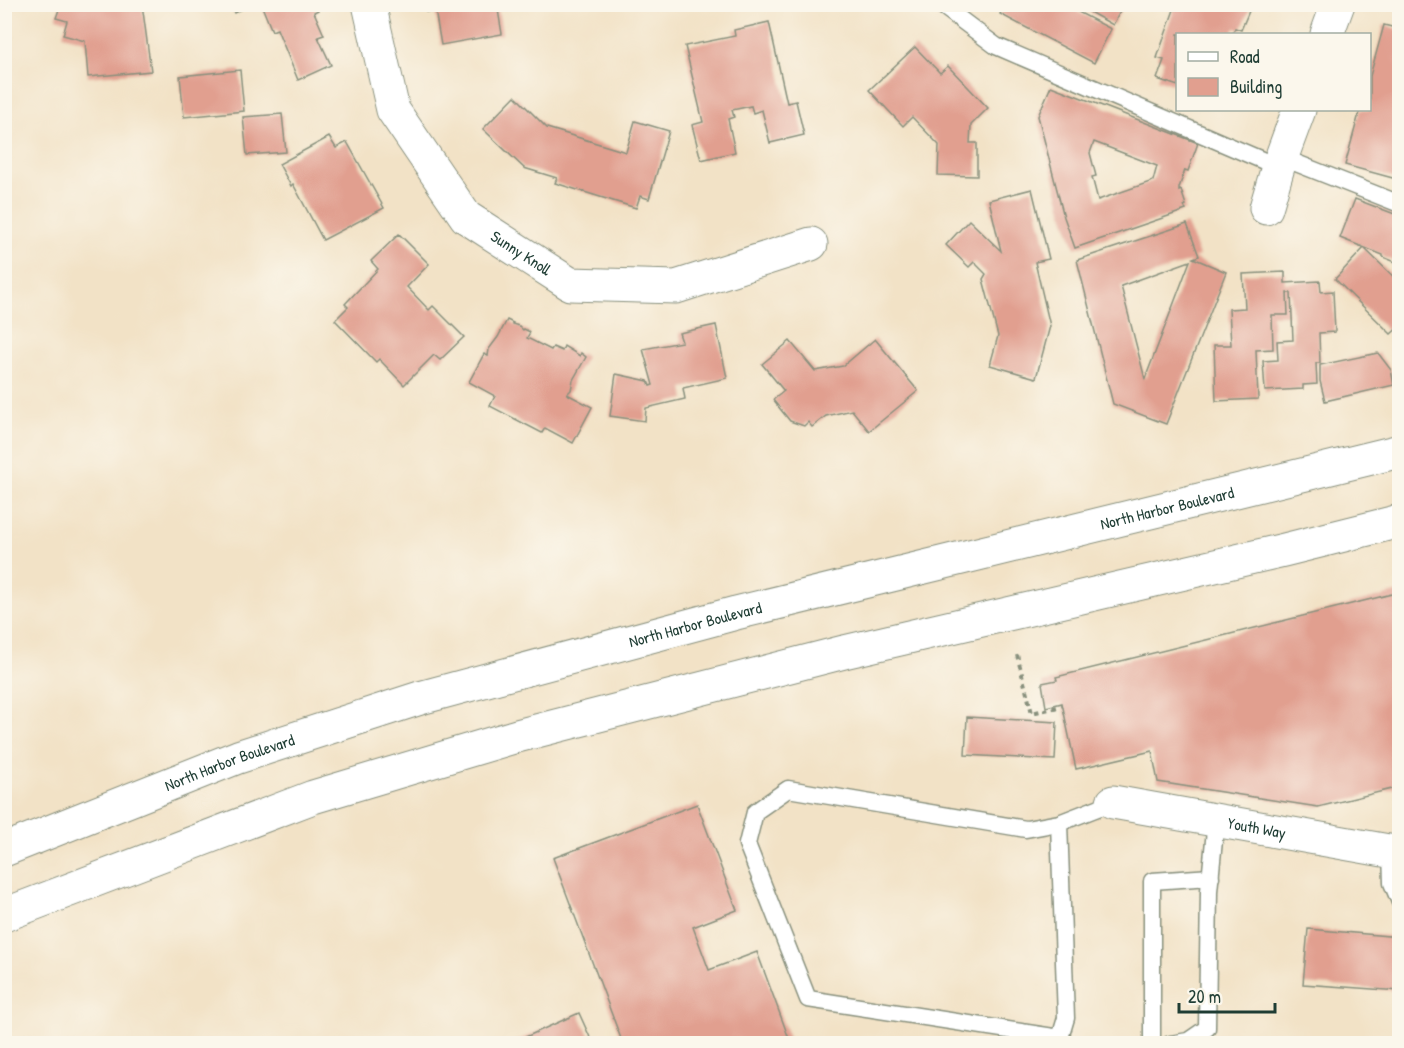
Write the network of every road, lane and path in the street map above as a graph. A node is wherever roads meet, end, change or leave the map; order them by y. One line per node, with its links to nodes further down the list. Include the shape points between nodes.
1 (369, 4): 9 (main road, Sunny Knoll, via 393,110 466,218 570,284 676,287)
2 (940, 4): 6 (lane, via 996,46)
3 (1338, 4): 4 (main road)
4 (1327, 33)
5 (1299, 111): 6 (main road)
6 (1280, 162): 7 (lane); 8 (main road)
7 (1400, 204)
8 (1266, 208)
9 (811, 244)
10 (1400, 452): 17 (main road, North Harbor Boulevard, via 736,613 420,698 238,757)
11 (1400, 521): 21 (main road, via 844,652 517,736 313,797)
12 (1017, 655): 13 (path, via 1032,713)
13 (1062, 706)
14 (1113, 802): 15 (main road, Youth Way); 16 (lane)
15 (1216, 820): 18 (main road, Youth Way); 19 (lane)
16 (1059, 823): 16 (lane, via 1066,1018 1060,1038 808,999 747,844 754,812 788,789 1026,829)
17 (4, 850)
18 (1395, 853): 20 (lane, via 1392,884)
19 (1211, 877): 22 (lane, via 1152,881); 23 (lane, via 1207,1028 1188,1041)
20 (1400, 902)
21 (4, 915)
22 (1152, 1044)
23 (1170, 1044)

